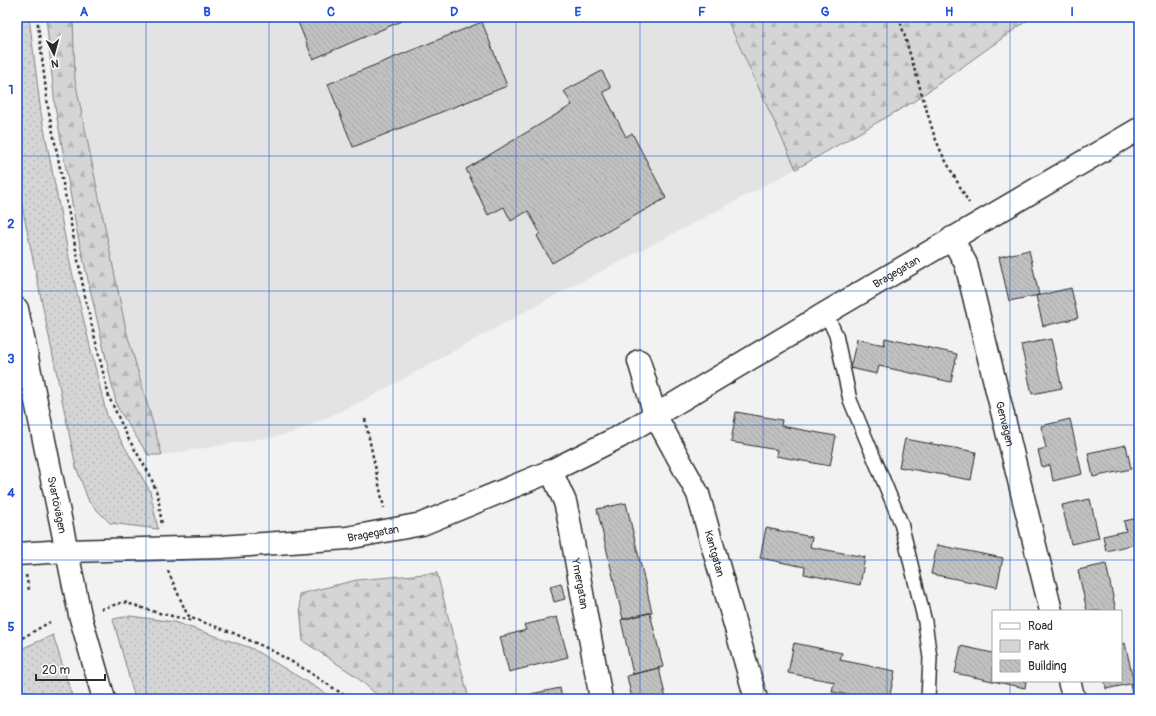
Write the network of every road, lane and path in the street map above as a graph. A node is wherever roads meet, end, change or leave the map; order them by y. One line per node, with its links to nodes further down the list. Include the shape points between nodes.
1 (37, 17): 13 (path, via 48,107 86,301 114,411 150,474 158,496)
2 (899, 17): 4 (path, via 934,135)
3 (1139, 129): 4 (street, Bragegatan)
4 (979, 223): 5 (street, Bragegatan)
5 (952, 238): 7 (street, Bragegatan); 16 (street, Genvägen, via 966,264)
6 (17, 309): 14 (street, Svartövägen)
7 (826, 313): 9 (street, Bragegatan); 26 (lane, via 838,342 850,400 901,523 925,622 930,658)
8 (639, 361): 9 (street)
9 (654, 415): 11 (street, Bragegatan, via 590,453); 25 (street, Kantgatan, via 698,494)
10 (364, 419): 12 (path)
11 (551, 471): 12 (street, Bragegatan, via 422,524); 24 (street, Ymergatan, via 568,515)
12 (389, 530): 13 (street, Bragegatan, via 347,538 221,547)
13 (164, 547): 14 (street, Bragegatan); 18 (path, via 167,568 187,614)
14 (66, 551): 15 (street, Bragegatan); 17 (street, Svartövägen)
15 (17, 554)
16 (1051, 610)
17 (80, 615): 18 (path, via 124,602); 22 (street, Svartövägen)
18 (198, 621): 23 (path, via 271,650)
19 (50, 622): 20 (path)
20 (17, 641)
21 (1069, 682): 27 (street)
22 (104, 699)
23 (350, 699)
24 (601, 699)
25 (756, 699)
26 (928, 699)
27 (1074, 699)

